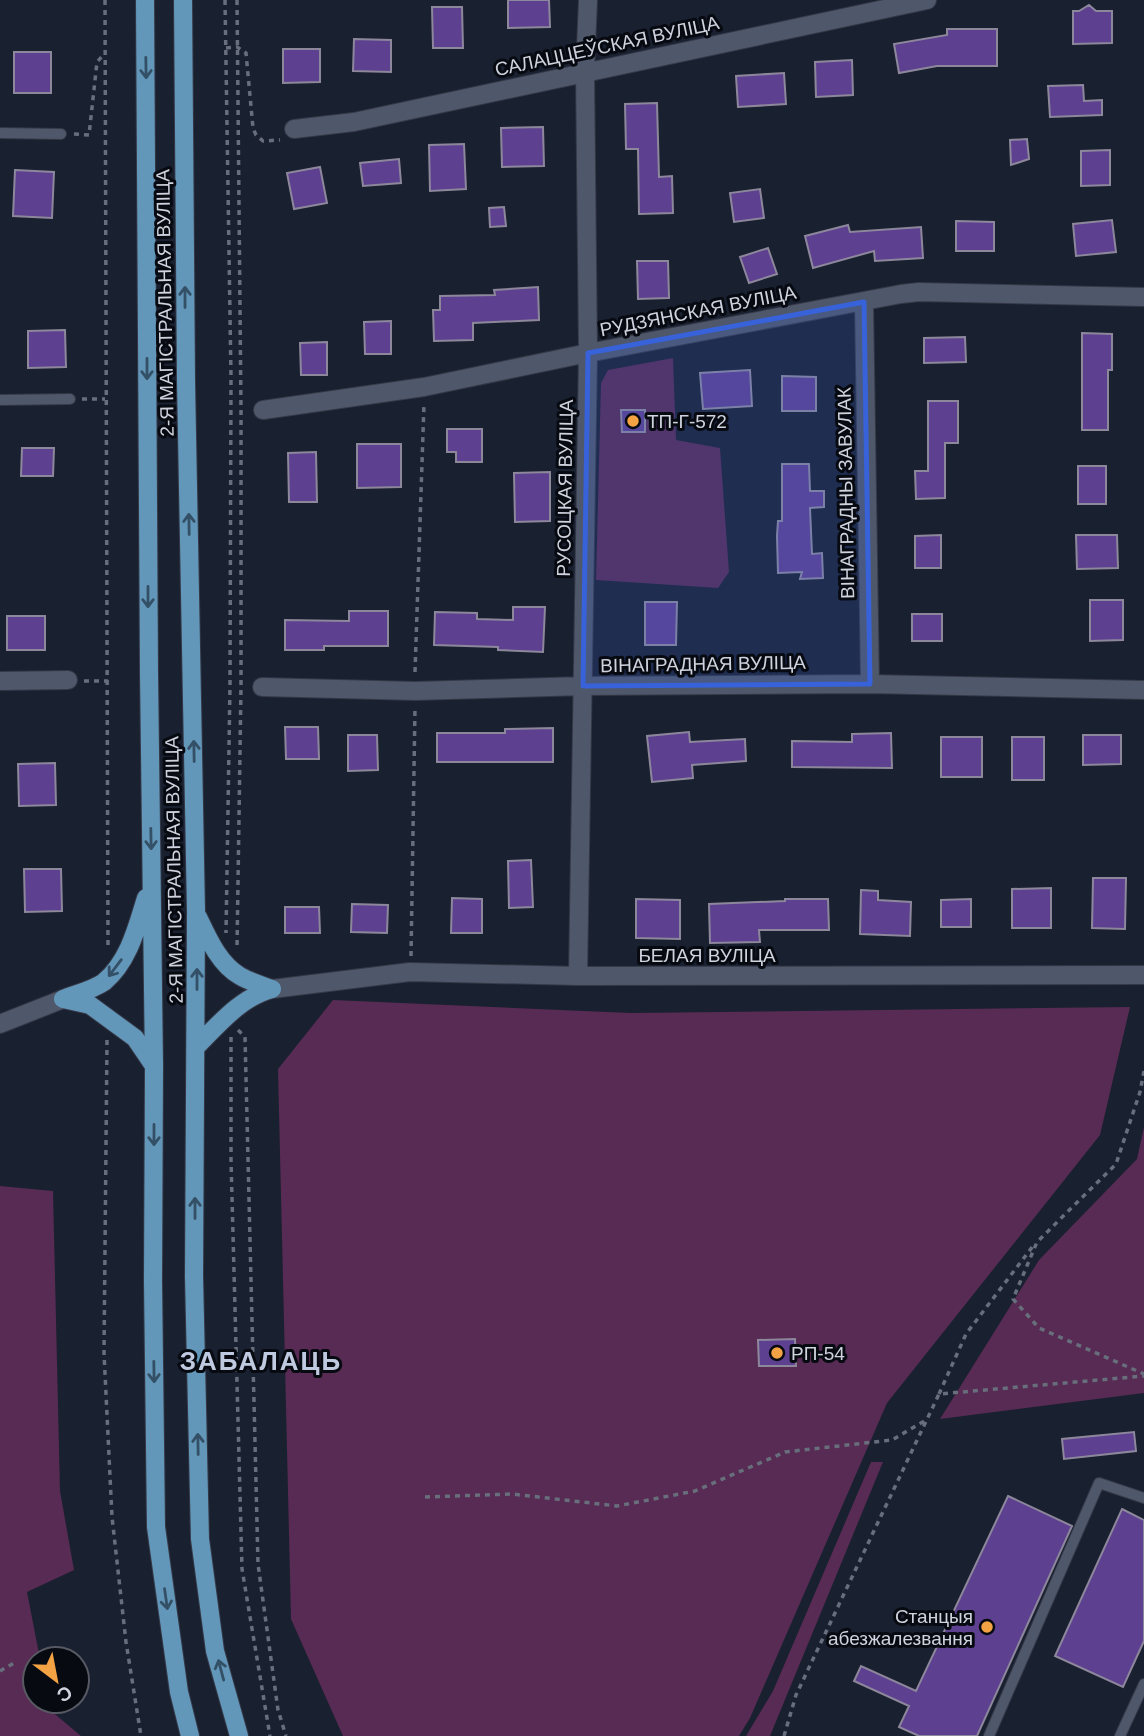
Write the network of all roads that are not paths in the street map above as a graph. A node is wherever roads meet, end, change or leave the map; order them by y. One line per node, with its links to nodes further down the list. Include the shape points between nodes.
1 (145, 0): 21 (main road, 2-Я МАГІСТРАЛЬНАЯ ВУЛІЦА, one-way to 21)
2 (183, 0): 22 (main road, 2-Я МАГІСТРАЛЬНАЯ ВУЛІЦА, one-way to 2)
3 (588, 0): 5 (street, РУСОЦКАЯ ВУЛІЦА)
4 (928, 0): 5 (street, САЛАЦЦЕЎСКАЯ ВУЛІЦА)
5 (585, 71): 6 (street, САЛАЦЦЕЎСКАЯ ВУЛІЦА, via 354,122); 11 (street, РУСОЦКАЯ ВУЛІЦА)
6 (294, 129)
7 (0, 133): 8 (lane)
8 (61, 134)
9 (1144, 297): 10 (street, РУДЗЯНСКАЯ ВУЛІЦА, via 919,292)
10 (864, 302): 11 (street, РУДЗЯНСКАЯ ВУЛІЦА); 17 (street, ВІНАГРАДНЫ ЗАВУЛАК)
11 (588, 353): 14 (street, РУДЗЯНСКАЯ ВУЛІЦА, via 424,387); 18 (street, РУСОЦКАЯ ВУЛІЦА)
12 (70, 399): 13 (lane)
13 (0, 400)
14 (263, 410)
15 (68, 680): 16 (street)
16 (0, 681)
17 (870, 684): 18 (street, ВІНАГРАДНАЯ ВУЛІЦА); 20 (street, ВІНАГРАДНАЯ ВУЛІЦА)
18 (583, 686): 19 (street, ВІНАГРАДНАЯ ВУЛІЦА, via 415,691); 24 (street, РУСОЦКАЯ ВУЛІЦА)
19 (262, 687)
20 (1144, 690)
21 (151, 883): 26 (main road, one-way to 26, via 132,941 116,969 102,983); 29 (main road, 2-Я МАГІСТРАЛЬНАЯ ВУЛІЦА)
22 (196, 912): 25 (main road, via 225,962 240,976); 28 (main road, 2-Я МАГІСТРАЛЬНАЯ ВУЛІЦА, one-way to 22)
23 (1144, 975): 24 (street, БЕЛАЯ ВУЛІЦА)
24 (578, 976): 25 (street, БЕЛАЯ ВУЛІЦА, via 411,972)
25 (272, 989): 28 (main road, via 225,1018)
26 (63, 999): 27 (street); 29 (main road, via 90,1005 135,1038)
27 (0, 1024)
28 (196, 1047): 33 (main road, 2-Я МАГІСТРАЛЬНАЯ ВУЛІЦА, one-way to 28, via 215,1651 200,1539 194,1276)
29 (154, 1066): 32 (main road, 2-Я МАГІСТРАЛЬНАЯ ВУЛІЦА, one-way to 32, via 156,1527 179,1692)
30 (1144, 1498): 34 (lane, via 1099,1483)
31 (1144, 1684): 35 (lane)
32 (190, 1736)
33 (239, 1736)
34 (989, 1736)
35 (1120, 1736)

